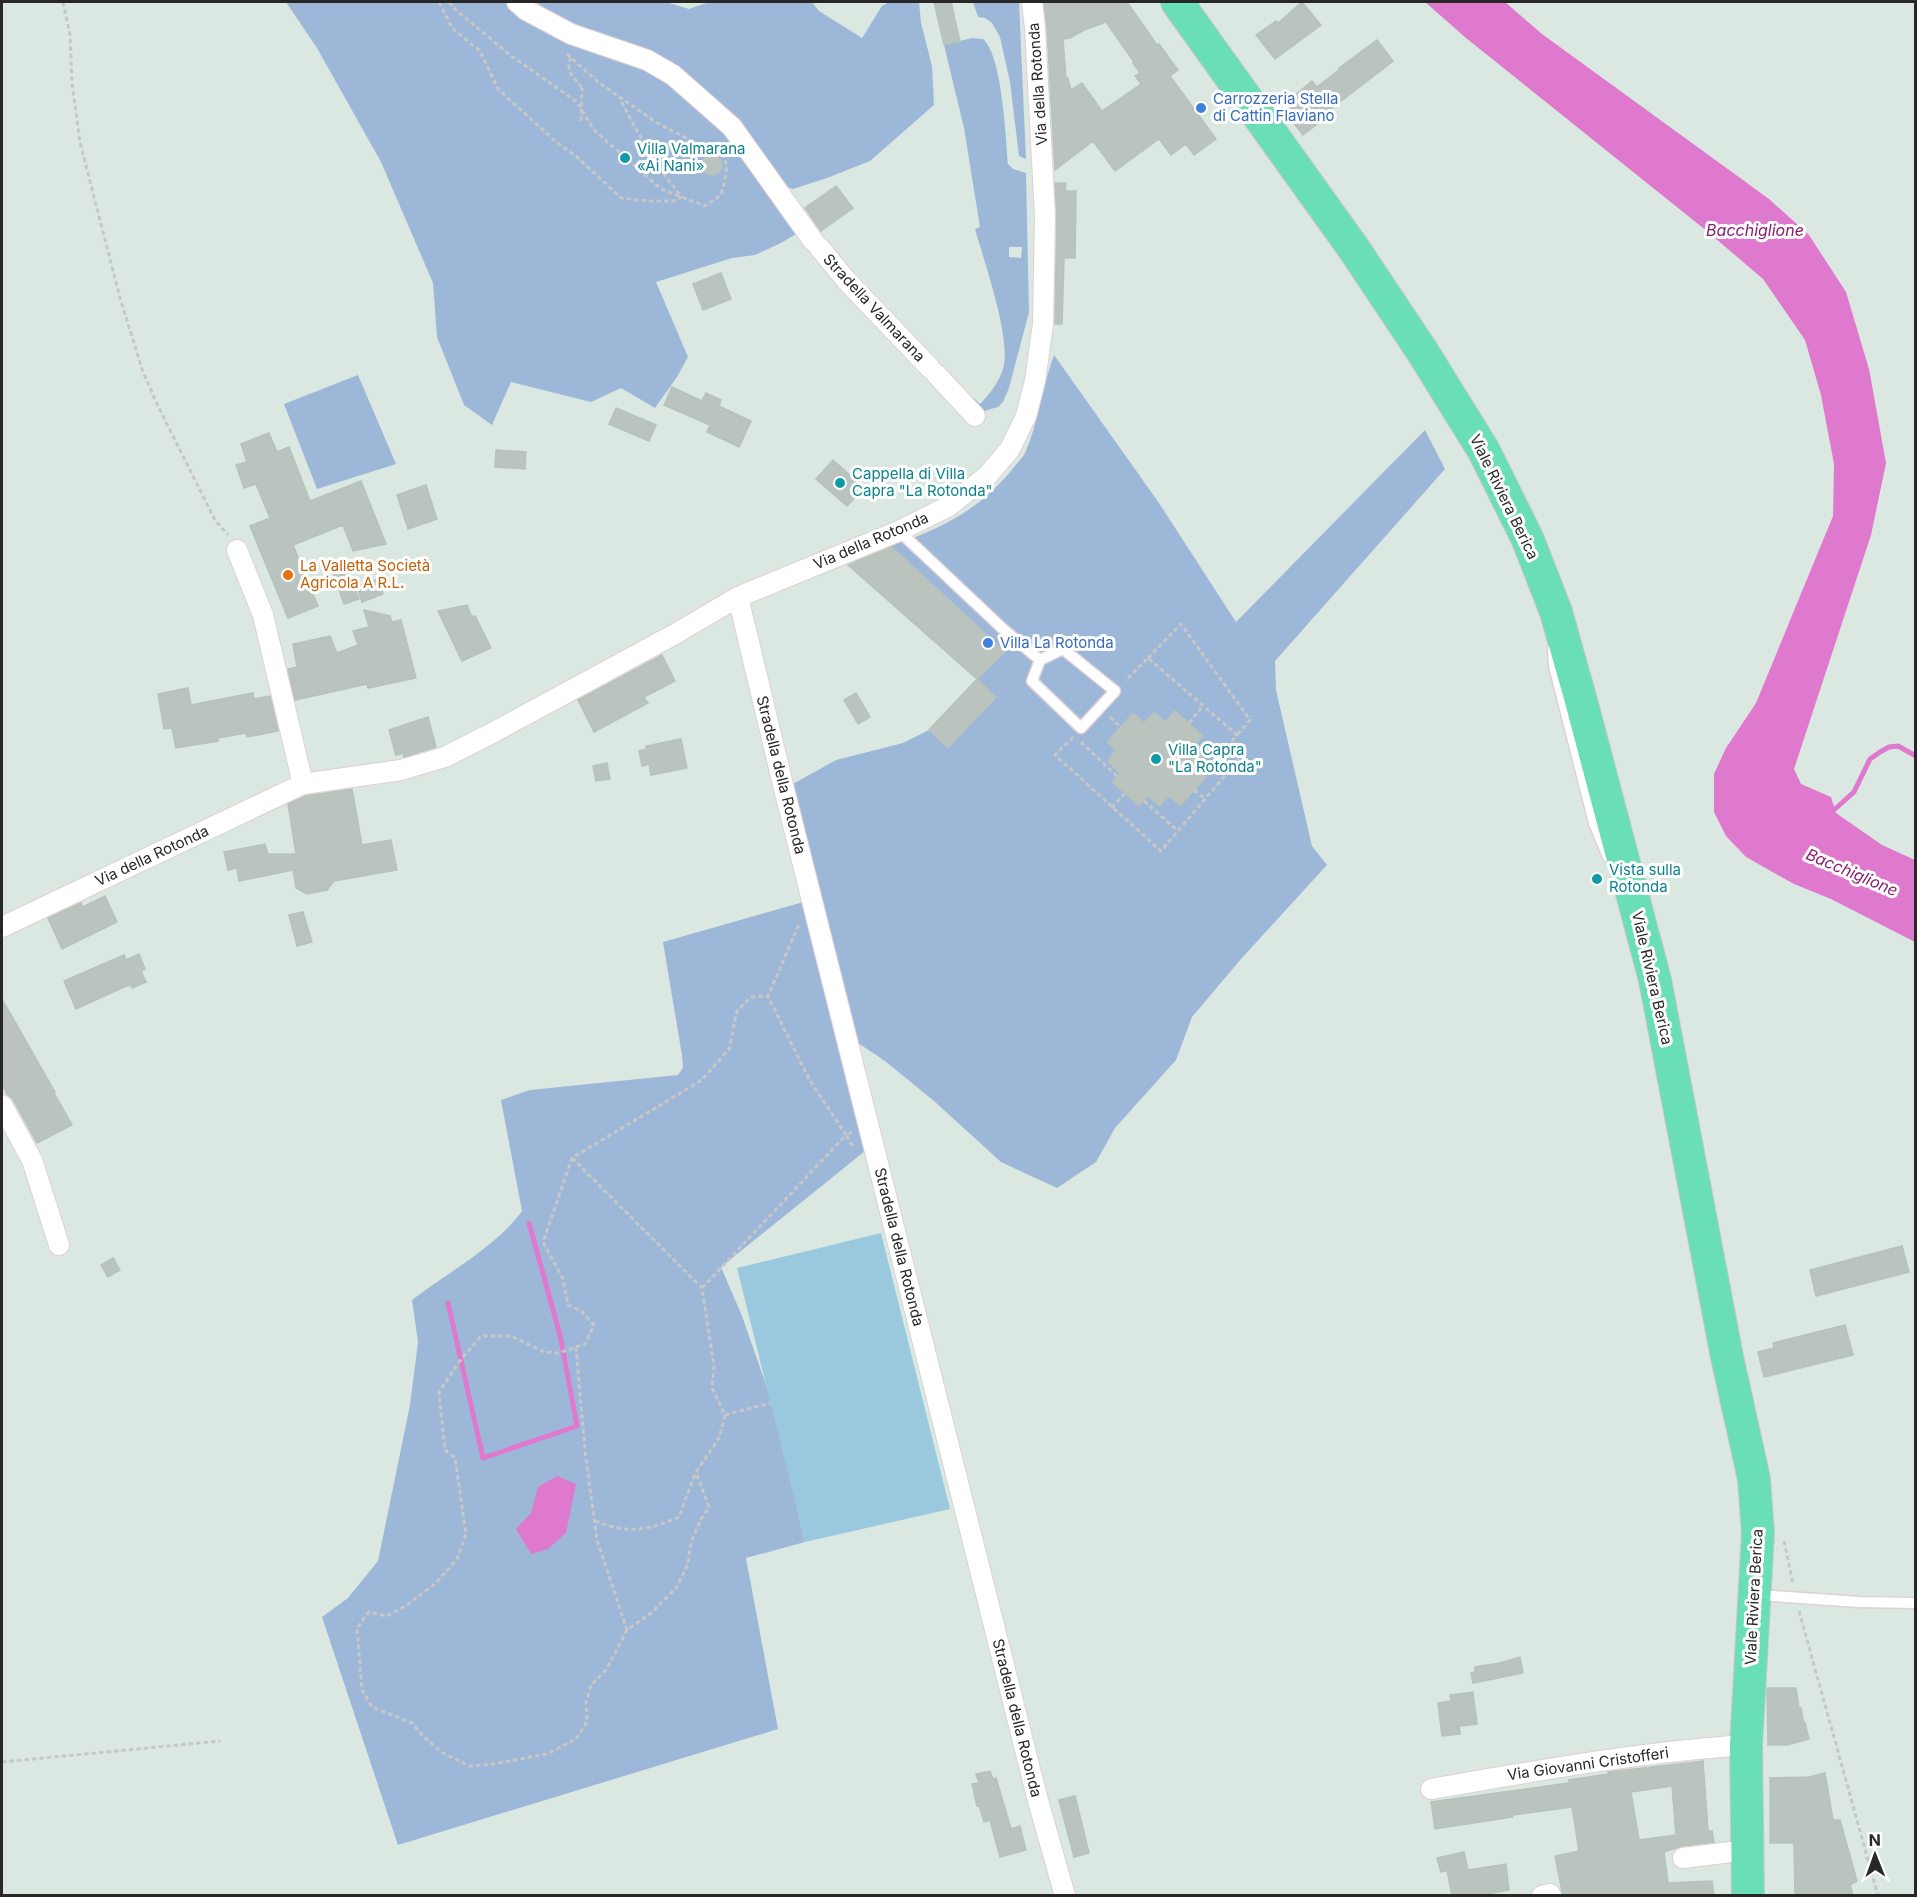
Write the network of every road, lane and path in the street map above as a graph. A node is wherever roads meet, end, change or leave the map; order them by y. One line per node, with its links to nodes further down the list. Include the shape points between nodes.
1 (63, 2): 14 (path, via 80,141 143,372 216,520)
2 (439, 2): 11 (path, via 452,28 480,51 498,89 621,198 673,201)
3 (449, 2): 11 (path, via 510,55 576,102 594,130 661,189)
4 (517, 2): 12 (street, Stradella Valmarana, via 571,34 647,60 674,75 732,127 816,245)
5 (1032, 2): 13 (street, Via della Rotonda, via 1046,216 1043,324 1035,381 1026,416 1010,449 988,475 949,506)
6 (1177, 2): 15 (main road, Viale Riviera Berica, via 1422,351 1484,451 1528,540)
7 (562, 51): 8 (path)
8 (572, 58): 9 (path); 10 (path, bridge, via 568,64 571,74 582,88)
9 (617, 94): 11 (path, via 636,130); 11 (path, via 657,123 698,144 718,147 725,156 726,179 721,195 705,206)
10 (581, 121)
11 (682, 197)
12 (975, 416)
13 (899, 531): 16 (street, Via della Rotonda); 18 (lane)
14 (237, 550): 24 (street, via 263,615)
15 (1549, 595): 31 (lane, via 1554,666 1594,823); 35 (main road, Viale Riviera Berica)
16 (738, 597): 24 (street, Via della Rotonda, via 702,610 507,726 445,757 401,770); 33 (street, Stradella della Rotonda)
17 (1148, 658): 19 (path); 20 (path); 22 (path, via 1181,624 1250,720)
18 (1040, 660): 19 (lane, via 1062,649); 19 (lane, via 1032,681 1081,728)
19 (1115, 691)
20 (1203, 706): 21 (path); 22 (path)
21 (1189, 723)
22 (1237, 735): 27 (path, via 1225,749 1238,760)
23 (1117, 776): 29 (path, via 1074,735 1055,755)
24 (303, 784): 34 (street, Via della Rotonda)
25 (1194, 790): 27 (path)
26 (1124, 794): 29 (path)
27 (1205, 799): 30 (path)
28 (1144, 801): 30 (path)
29 (1112, 808): 30 (path, via 1161,851)
30 (1178, 831)
31 (1610, 863)
32 (1618, 883): 35 (lane)
33 (817, 918): 36 (path, via 798,925); 55 (street, Stradella della Rotonda)
34 (2, 927)
35 (1655, 980): 46 (main road, Viale Riviera Berica, via 1754,1479 1758,1533)
36 (768, 996): 38 (path, via 751,997 737,1011 729,1049 702,1080); 40 (path, via 809,1079 846,1135)
37 (2, 1105): 39 (street, via 32,1160)
38 (572, 1158): 40 (path); 41 (path, via 543,1242 563,1279 568,1305 581,1311 594,1325 585,1344)
39 (59, 1245)
40 (702, 1288): 43 (path, via 714,1366 712,1388)
41 (576, 1346): 45 (path); 48 (path, via 544,1352 511,1336 481,1336 440,1392 445,1450 455,1458 466,1534 458,1559 436,1584 387,1616 369,1612 357,1628 362,1690 372,1707 412,1723 441,1752 470,1766 547,1754 576,1740 587,1722 586,1702 591,1685 606,1670)
42 (770, 1403): 43 (path)
43 (724, 1415): 44 (path, via 719,1438)
44 (696, 1473): 45 (path, via 679,1516 654,1528 616,1530); 48 (path, via 709,1508 691,1542 688,1564 677,1587)
45 (595, 1521): 48 (path, via 597,1540)
46 (1754, 1594): 47 (lane); 50 (main road, Viale Riviera Berica)
47 (1916, 1603)
48 (627, 1630)
49 (220, 1740): 51 (path)
50 (1746, 1745): 52 (street, Via Giovanni Cristofferi, via 1556,1768); 53 (main road, Viale Riviera Berica)
51 (2, 1762)
52 (1431, 1789)
53 (1747, 1850): 54 (street); 58 (main road, Viale Riviera Berica)
54 (1683, 1858)
55 (1065, 1896)
56 (1542, 1896): 57 (street)
57 (1551, 1896)
58 (1748, 1896)

